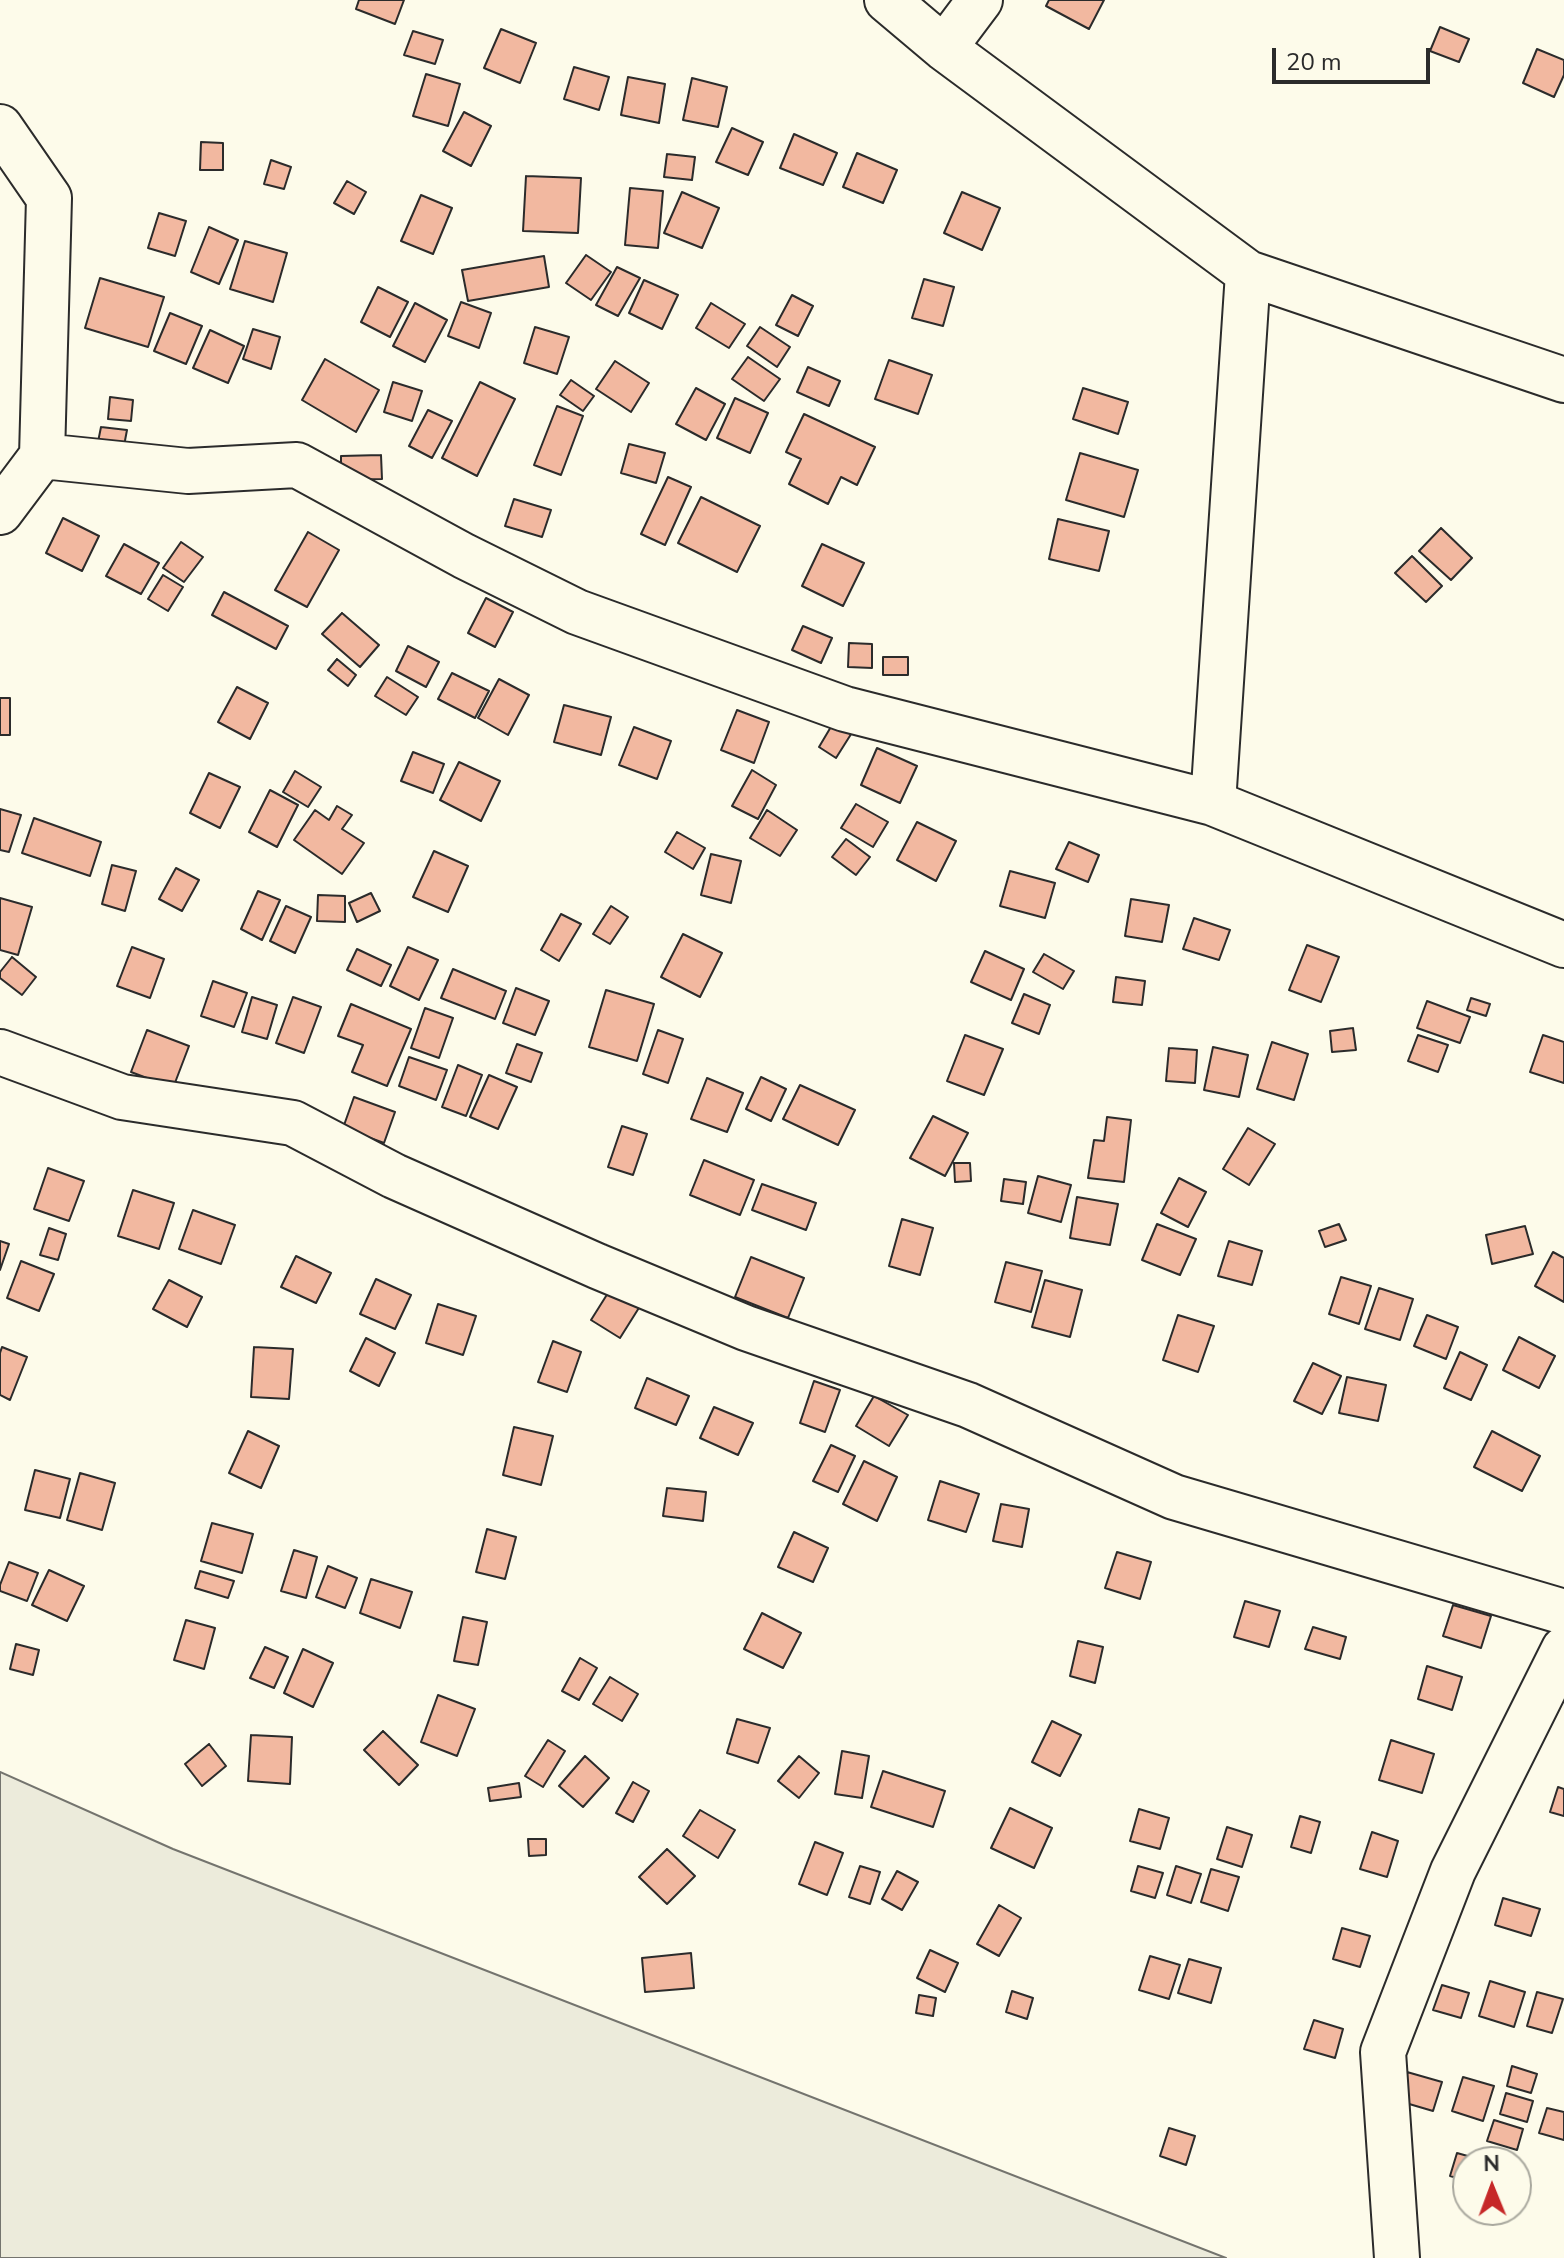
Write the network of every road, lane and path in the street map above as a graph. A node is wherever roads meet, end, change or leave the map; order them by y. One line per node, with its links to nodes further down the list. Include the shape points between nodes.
1 (887, 0): 3 (street)
2 (980, 0): 3 (street)
3 (944, 48): 5 (street)
4 (0, 127): 7 (street, via 49,198)
5 (1248, 273): 6 (street); 9 (street)
6 (1564, 380)
7 (42, 456): 8 (street); 9 (street, via 188,471 297,465 577,612 845,709)
8 (0, 512)
9 (1213, 803): 10 (street)
10 (1564, 945)
11 (0, 1052): 12 (street, via 122,1097 293,1123 394,1176 611,1272 746,1328 968,1405 1174,1497)
12 (1564, 1612)
13 (1564, 1649): 14 (street, via 1453,1871 1383,2052)
14 (1397, 2258)

